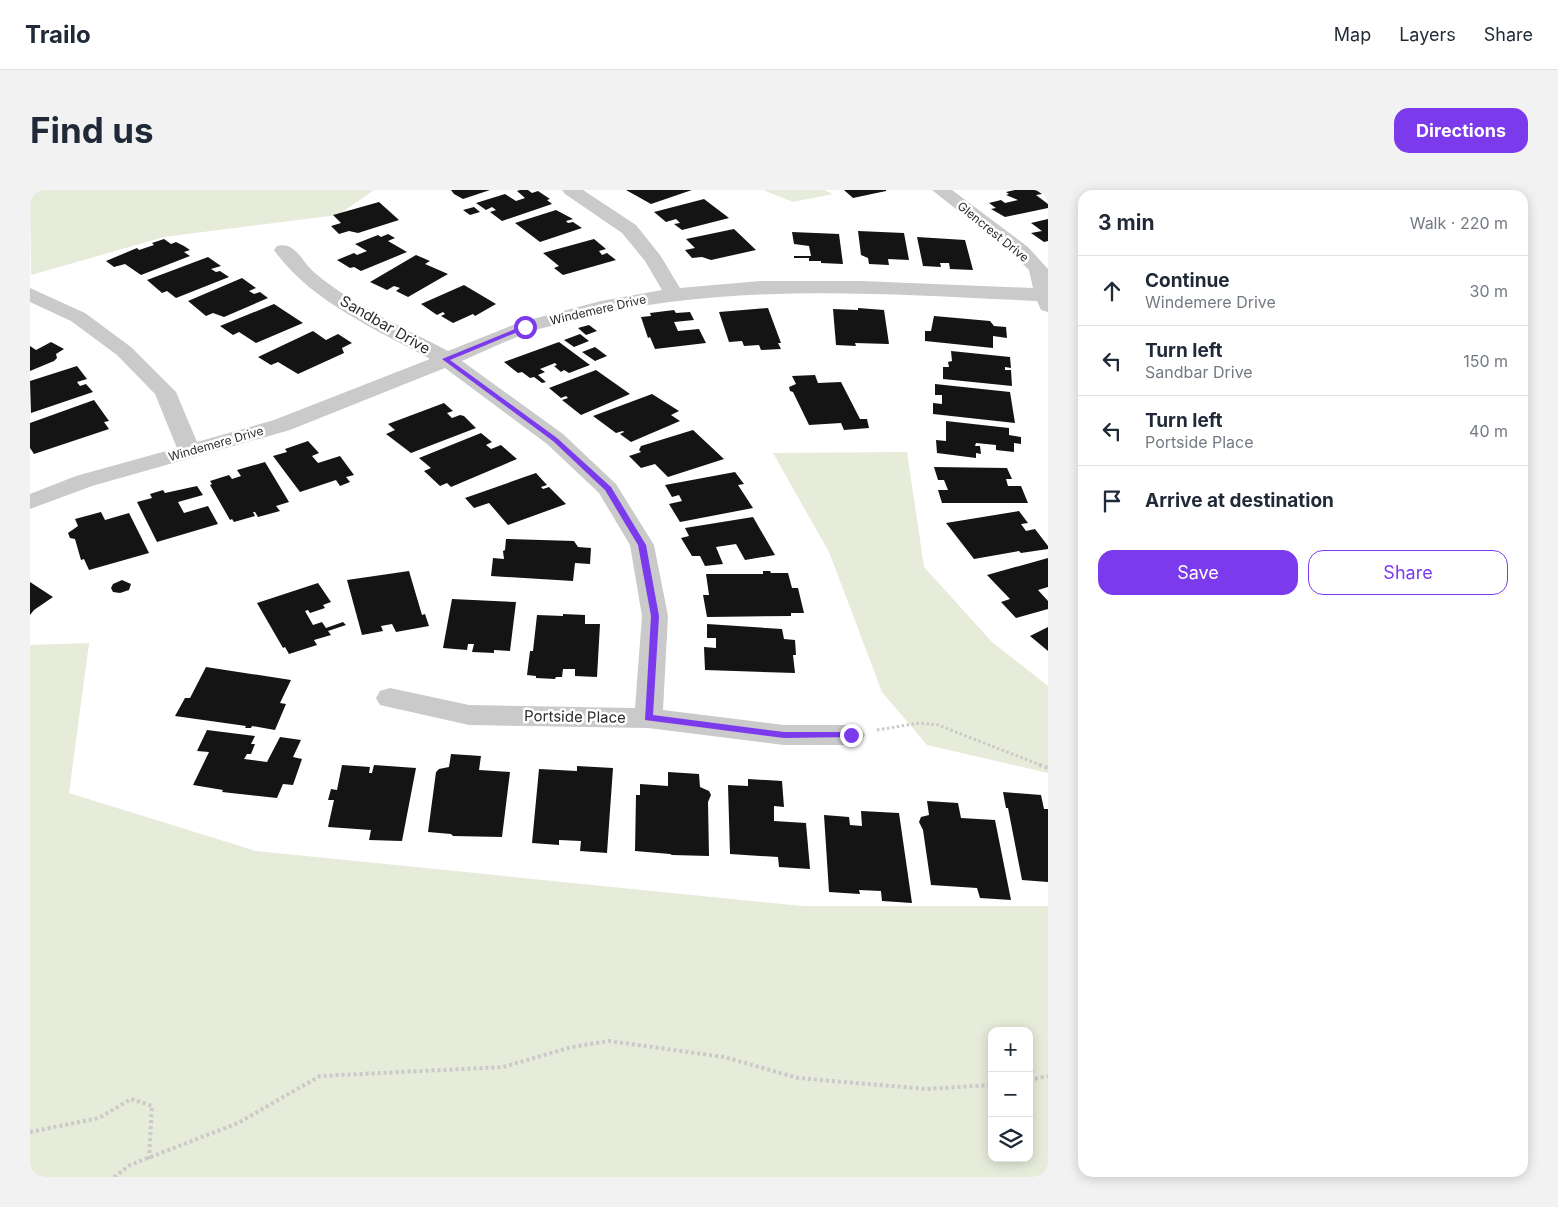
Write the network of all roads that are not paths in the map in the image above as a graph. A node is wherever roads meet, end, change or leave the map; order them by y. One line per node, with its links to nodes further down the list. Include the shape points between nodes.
1 (570, 190): 5 (street, via 629,230 653,259)
2 (941, 190): 6 (street, Glencrest Drive, via 1021,251 1038,269)
3 (284, 250): 7 (street, Sandbar Drive, via 307,277 355,310)
4 (30, 294): 8 (street, via 78,317 124,351 165,392)
5 (674, 294): 6 (street, Windemere Drive, via 760,287 862,287); 7 (street, Windemere Drive, via 601,307 525,327)
6 (1047, 301)
7 (446, 359): 8 (street, Windemere Drive, via 282,425); 11 (street, Sandbar Drive, via 555,439 608,489 642,545 655,616)
8 (190, 452): 9 (street, Windemere Drive, via 84,481)
9 (30, 502)
10 (390, 698): 11 (street, Portside Place, via 469,715)
11 (648, 718): 12 (street, Portside Place, via 784,735)
12 (851, 735)

